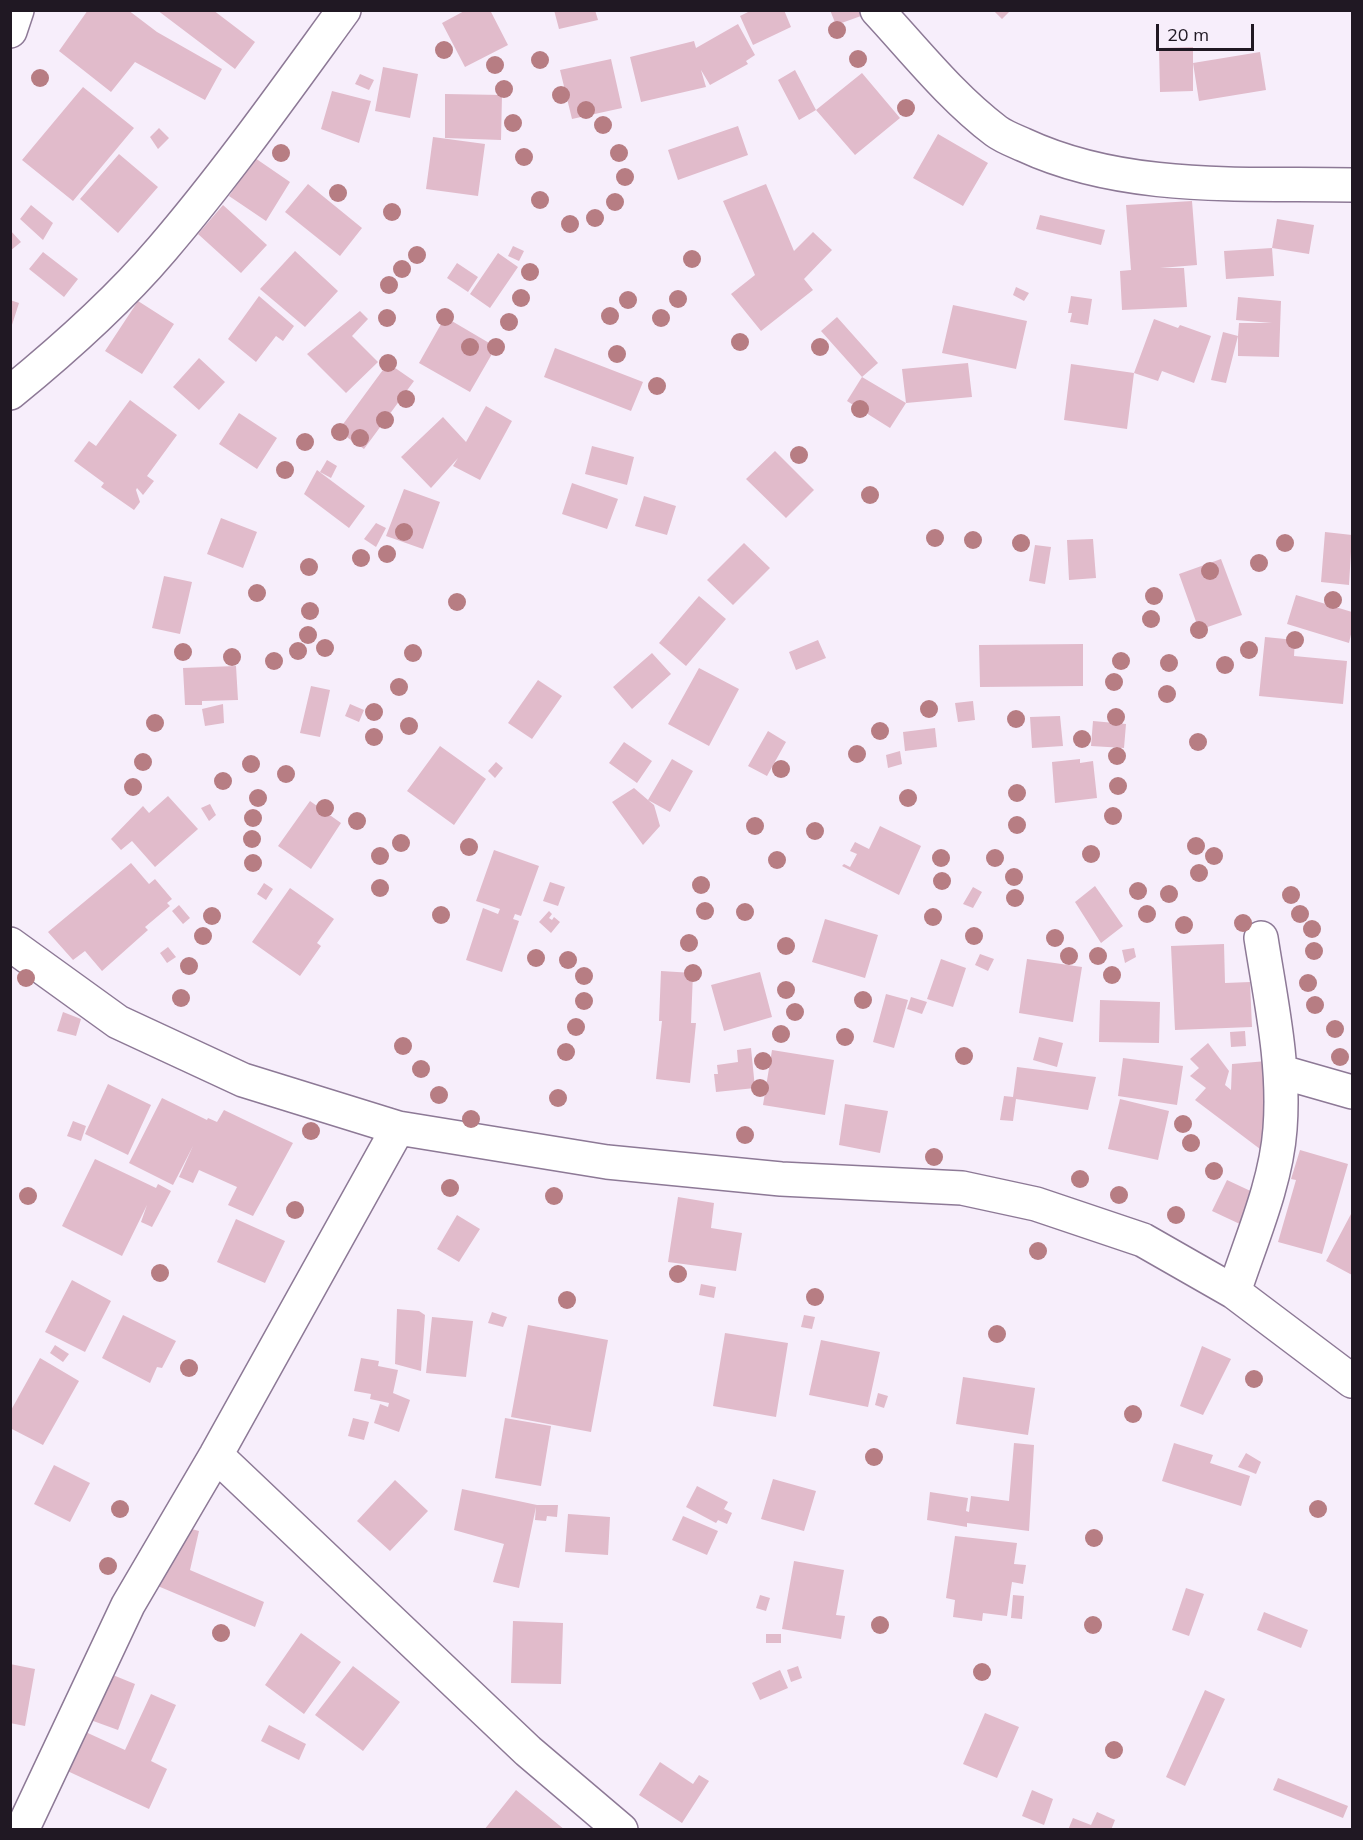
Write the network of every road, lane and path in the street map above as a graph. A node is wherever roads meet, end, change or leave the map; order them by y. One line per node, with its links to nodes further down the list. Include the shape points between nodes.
1 (17, 10): 4 (street)
2 (344, 10): 6 (street, via 162,250 71,344)
3 (878, 10): 5 (street, via 997,133 1051,158 1116,174 1194,182)
4 (10, 31)
5 (1353, 184)
6 (10, 393)
7 (1261, 938): 9 (street)
8 (10, 944): 11 (street, via 118,1022 243,1080)
9 (1282, 1072): 10 (street); 12 (street, via 1280,1131 1270,1178)
10 (1353, 1092)
11 (398, 1128): 12 (street, via 607,1162 781,1179 962,1188 1036,1204 1143,1240); 14 (street)
12 (1234, 1292): 13 (street)
13 (1353, 1382)
14 (216, 1455): 15 (street, via 128,1605); 16 (street, via 528,1750)
15 (22, 1830)
16 (621, 1830)

